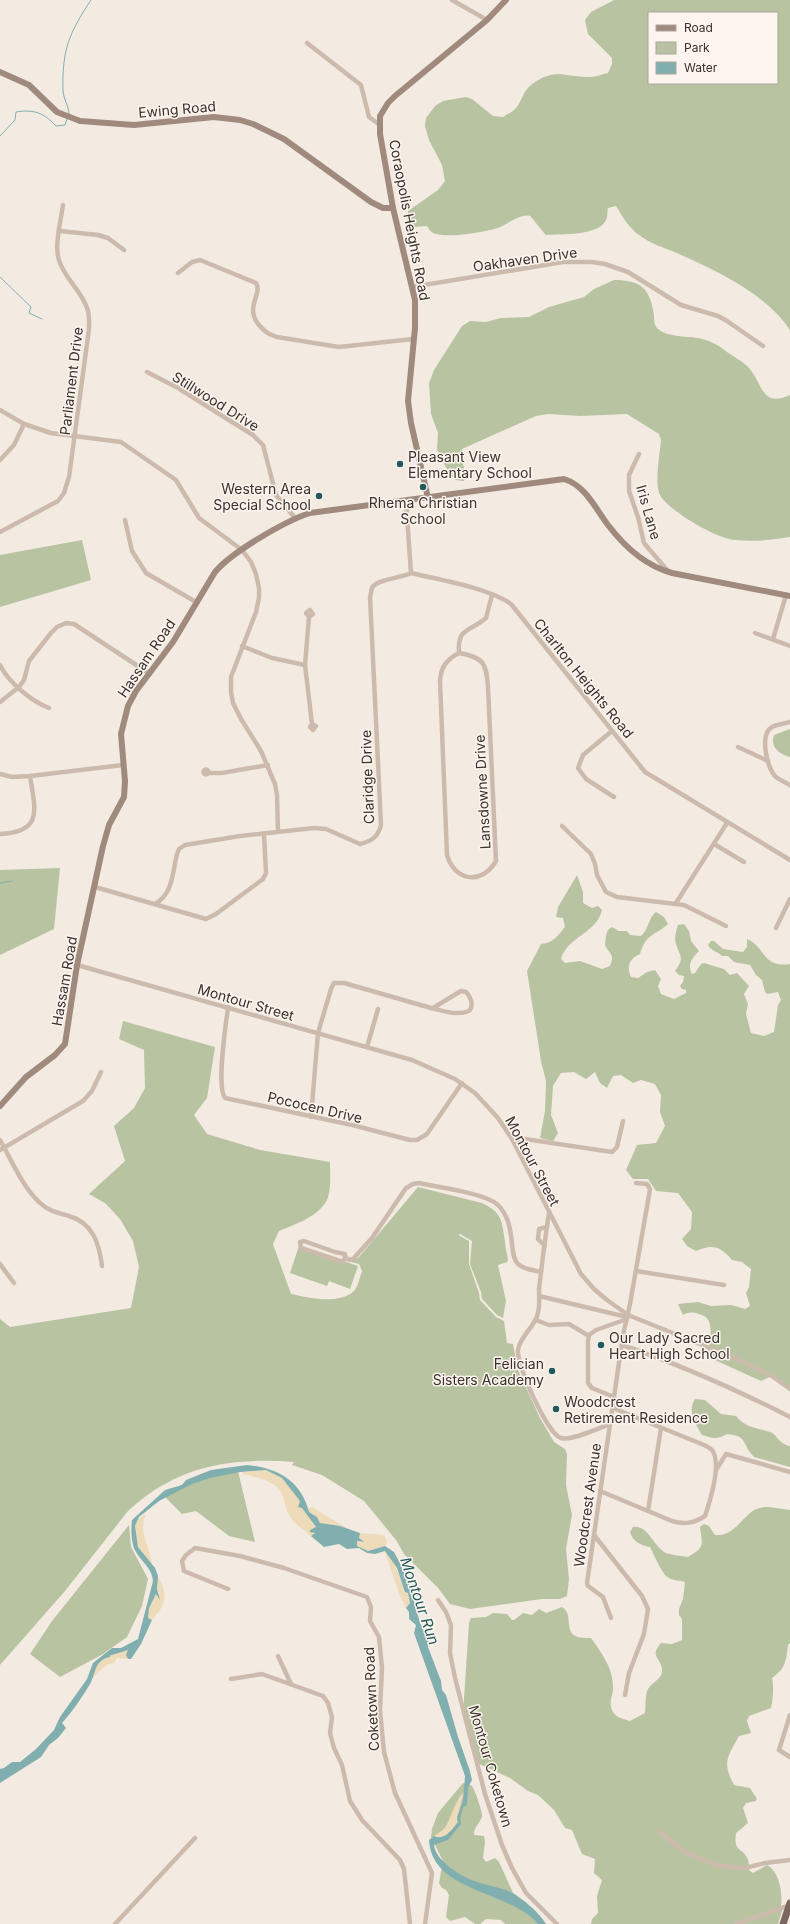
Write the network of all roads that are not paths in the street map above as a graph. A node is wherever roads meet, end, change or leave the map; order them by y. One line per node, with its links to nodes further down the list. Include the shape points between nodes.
1 (452, 0): 3 (street)
2 (506, 0): 3 (street, Coraopolis Heights Road)
3 (486, 20): 6 (street, Coraopolis Heights Road, via 388,103 380,116)
4 (307, 43): 6 (street, via 361,85 369,117)
5 (0, 72): 8 (street, Ewing Road, via 29,85 57,112 80,121 134,125 214,117 253,124 284,139 371,202 383,208)
6 (380, 125): 8 (street, Coraopolis Heights Road)
7 (63, 205): 9 (street, Parliament Drive)
8 (393, 208): 12 (street, Coraopolis Heights Road)
9 (60, 231): 10 (street, via 98,235 108,238); 18 (street, Parliament Drive, via 58,258 87,306 89,315)
10 (124, 250)
11 (178, 273): 13 (street, via 192,262 200,260 256,283 258,288 253,314 263,330 277,338 339,347)
12 (412, 287): 13 (street, Coraopolis Heights Road, via 415,314); 14 (street, Oakhaven Drive, via 563,262 610,265 628,272 681,305 718,316)
13 (413, 339): 21 (street, Coraopolis Heights Road, via 408,401)
14 (763, 346)
15 (147, 372): 23 (street, Stillwood Drive, via 178,388 253,435 263,445 276,495)
16 (0, 410): 17 (street)
17 (24, 424): 18 (street, via 50,433); 20 (street, via 14,445)
18 (75, 436): 25 (street, Parliament Drive, via 69,477 64,493 58,501); 26 (street, via 121,442 176,480 198,518)
19 (639, 454): 27 (street, Iris Lane, via 629,475 629,491 644,543)
20 (0, 460)
21 (428, 498): 22 (street, Hassam Road); 27 (street, Hassam Road, via 547,480 571,481 584,492 608,526 627,546 654,566)
22 (406, 501): 23 (street, Hassam Road, via 310,513); 28 (street)
23 (295, 518): 26 (street, Hassam Road)
24 (125, 520): 31 (street, via 132,551 146,572)
25 (0, 532)
26 (242, 550): 31 (street, Hassam Road, via 223,563); 35 (street, via 251,562 259,588 256,612)
27 (668, 572): 30 (street, Hassam Road)
28 (412, 573): 29 (street, Charlton Heights Road); 58 (street, Claridge Drive, via 378,582 372,587 370,598 381,817 379,832 374,839 360,844 326,829)
29 (492, 595): 37 (street, via 486,618 460,635); 46 (street, Charlton Heights Road, via 511,604)
30 (788, 596): 34 (street)
31 (196, 602): 40 (street, Hassam Road, via 173,642)
32 (309, 617): 39 (street)
33 (755, 633): 34 (street)
34 (773, 639): 36 (street)
35 (242, 646): 39 (street, via 272,658); 50 (street, via 231,677 232,698)
36 (790, 646)
37 (459, 653): 37 (street, Lansdowne Drive, via 449,658 444,665 440,681 447,855 455,871 462,876 473,877 484,874 496,861 488,687 487,671 482,662 475,656)
38 (0, 665): 41 (street)
39 (305, 665): 45 (street)
40 (150, 674): 41 (street, via 74,624 66,623 51,633 34,653 24,680); 49 (street, Hassam Road, via 131,699 124,717 121,734)
41 (18, 687): 42 (street); 43 (street, via 40,705)
42 (0, 702)
43 (48, 708)
44 (790, 722): 48 (street, via 771,727 766,735)
45 (312, 724)
46 (612, 731): 55 (street, via 583,755 578,768 586,779); 56 (street, Charlton Heights Road, via 645,772)
47 (738, 748): 48 (street)
48 (768, 761): 54 (street, via 776,777)
49 (123, 765): 53 (street); 64 (street, Hassam Road, via 124,797 109,825)
50 (268, 766): 51 (street); 58 (street, via 277,795)
51 (208, 773)
52 (0, 774): 53 (street, via 12,777)
53 (30, 776): 59 (street, via 34,818 23,829)
54 (790, 785)
55 (614, 797)
56 (728, 823): 61 (street); 62 (street, Charlton Heights Road)
57 (562, 826): 66 (street, via 591,854 597,875 606,892 617,897)
58 (278, 832): 60 (street, Claridge Drive)
59 (0, 834)
60 (264, 834): 67 (street, Claridge Drive, via 185,845 177,854 168,893); 67 (street, via 266,873 263,879 216,914 206,919)
61 (714, 844): 63 (street); 66 (street)
62 (790, 860)
63 (744, 862)
64 (94, 887): 67 (street); 70 (street, Hassam Road)
65 (790, 899): 69 (street)
66 (676, 903): 68 (street)
67 (155, 904)
68 (726, 926)
69 (776, 928)
70 (78, 965): 71 (street, Montour Street); 78 (street, Hassam Road, via 65,1044 26,1077)
71 (228, 1007): 74 (street, Montour Street); 79 (street, Pococen Drive, via 221,1076 223,1095 226,1098)
72 (378, 1008): 75 (street)
73 (433, 1008): 73 (street, via 461,991 466,992 471,1000 471,1009 462,1014); 74 (street, via 337,982 331,989)
74 (318, 1033): 75 (street, Montour Street); 79 (street)
75 (367, 1047): 77 (street, Montour Street, via 423,1064)
76 (101, 1072): 83 (street, via 92,1092 83,1101)
77 (462, 1083): 79 (street, Pococen Drive, via 427,1134 417,1140); 82 (street, Montour Street, via 485,1102)
78 (0, 1106)
79 (312, 1117)
80 (623, 1121): 82 (street, via 615,1151 612,1152 526,1139)
81 (0, 1140): 83 (street)
82 (514, 1143): 85 (street, Montour Street)
83 (2, 1149): 90 (street, via 39,1203 52,1212 83,1222 94,1234)
84 (636, 1183): 91 (street, Woodcrest Avenue, via 647,1184 650,1189)
85 (549, 1213): 86 (street); 96 (street, Montour Street, via 587,1282)
86 (547, 1227): 87 (street); 87 (street, via 539,1229 538,1232 538,1239)
87 (544, 1246): 92 (street)
88 (345, 1257): 88 (street, via 345,1254 300,1242 301,1248 343,1262); 92 (street, via 350,1260 358,1255 406,1188 419,1183 483,1197 494,1202 509,1223 517,1263)
89 (0, 1264): 93 (street)
90 (102, 1266)
91 (636, 1271): 94 (street); 96 (street, Woodcrest Avenue)
92 (541, 1272): 95 (street)
93 (14, 1283)
94 (724, 1285)
95 (539, 1296): 96 (street); 97 (street, via 540,1307)
96 (627, 1317): 98 (street, via 596,1330); 99 (street, Woodcrest Avenue); 100 (street, Montour Street, via 737,1359 772,1376)
97 (536, 1320): 98 (street, via 549,1325 569,1324); 104 (street, via 520,1343 518,1357 527,1382 552,1431 563,1439)
98 (589, 1336): 101 (street, via 588,1383 592,1388)
99 (622, 1346): 101 (street, Woodcrest Avenue); 103 (street, via 753,1398)
100 (790, 1389)
101 (614, 1397): 102 (street, Woodcrest Avenue)
102 (613, 1408): 104 (street, Woodcrest Avenue); 105 (street)
103 (790, 1417)
104 (610, 1424): 108 (street, Woodcrest Avenue)
105 (661, 1428): 106 (street, via 712,1450); 109 (street)
106 (716, 1470): 107 (street, via 726,1454); 109 (street, via 705,1516 692,1523 679,1523)
107 (790, 1472)
108 (600, 1491): 109 (street); 110 (street, Woodcrest Avenue)
109 (648, 1511)
110 (594, 1535): 113 (street, Woodcrest Avenue, via 588,1586 603,1597); 117 (street, via 642,1596 648,1608 644,1634 629,1672)
111 (228, 1589): 126 (street, Coketown Road, via 184,1571 182,1561 186,1555 195,1548 240,1556 367,1597 371,1607 370,1621 379,1637 382,1668 380,1711 384,1752 395,1793 432,1873)
112 (438, 1600): 127 (street, Montour Coketown, via 451,1625 450,1653 454,1672 485,1794 502,1845 526,1893)
113 (611, 1618)
114 (278, 1656): 116 (street)
115 (231, 1679): 116 (street, via 262,1674)
116 (291, 1684): 125 (street, via 323,1696 328,1703 332,1717 330,1733 342,1765 350,1801 362,1820 400,1860 404,1869)
117 (625, 1695)
118 (790, 1715): 119 (street, via 779,1750)
119 (790, 1758)
120 (660, 1832): 122 (street, via 686,1854 719,1866 745,1868)
121 (195, 1838): 124 (street)
122 (790, 1860)
123 (790, 1904): 128 (street); 129 (main road, bridge)
124 (115, 1924)
125 (410, 1924)
126 (425, 1924)
127 (558, 1924)
128 (736, 1924)
129 (783, 1924)

